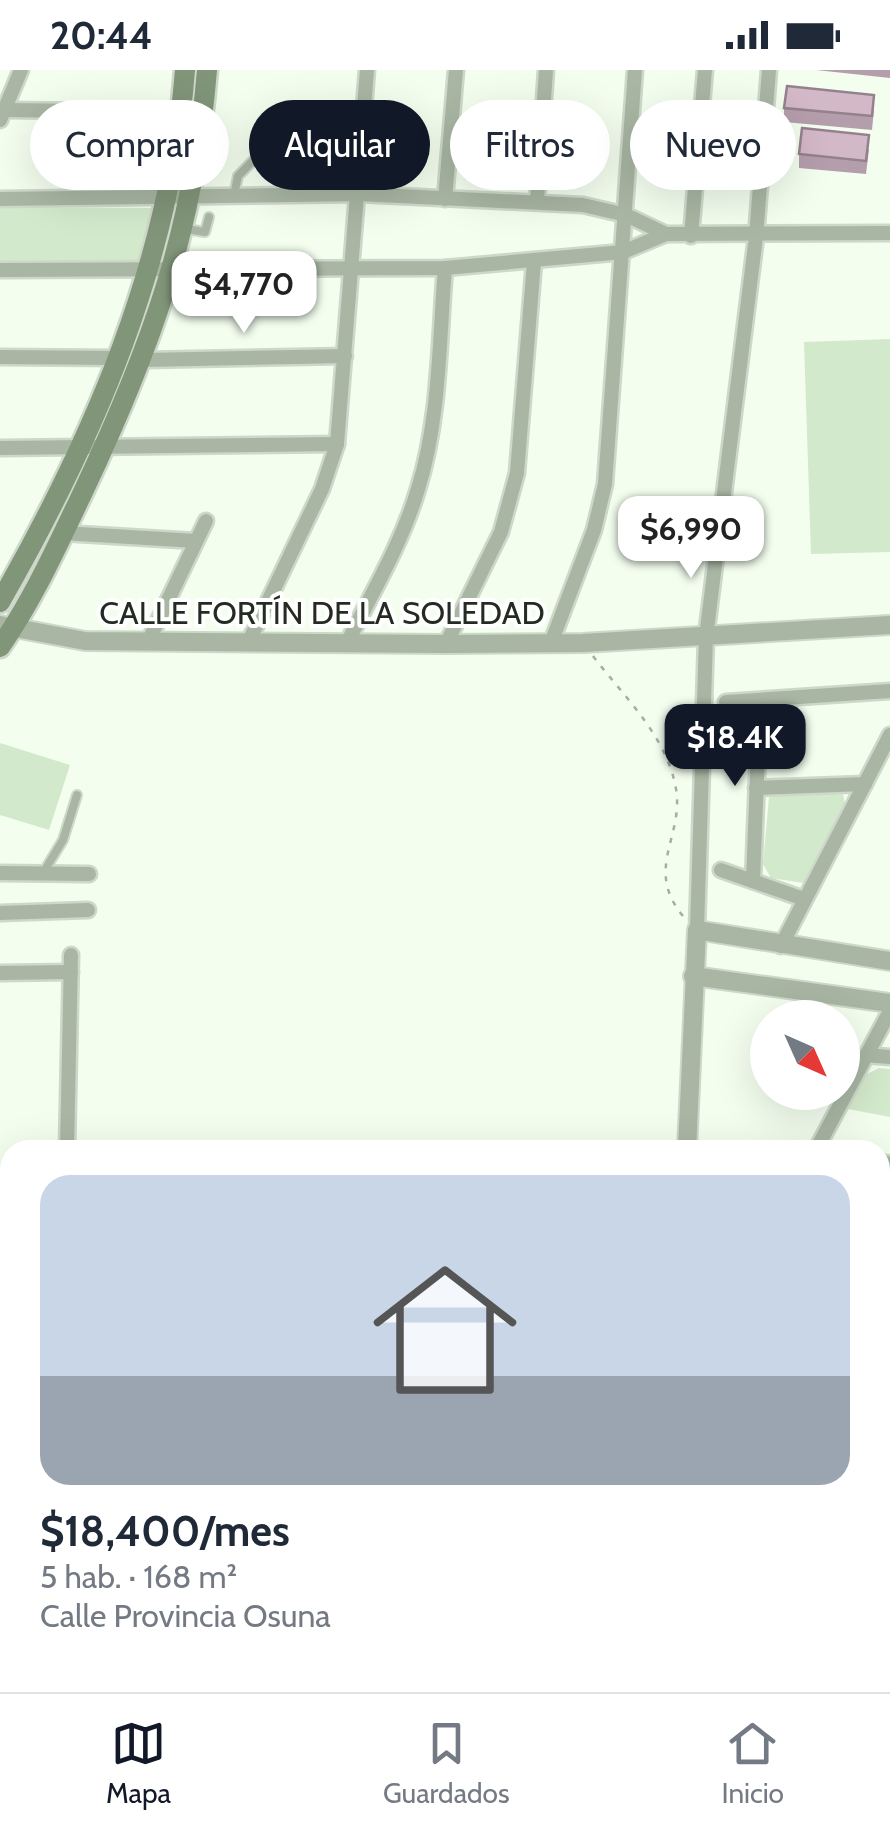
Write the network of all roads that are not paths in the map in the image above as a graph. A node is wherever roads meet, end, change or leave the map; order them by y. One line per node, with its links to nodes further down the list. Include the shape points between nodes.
1 (21, 70): 11 (street)
2 (185, 70): 10 (main road)
3 (207, 70): 16 (main road)
4 (367, 70): 15 (street)
5 (456, 70): 20 (street)
6 (546, 70): 21 (street)
7 (635, 70): 22 (street)
8 (705, 70): 28 (street)
9 (769, 70): 29 (street)
10 (183, 100)
11 (2, 115): 12 (street)
12 (30, 115)
13 (249, 165): 17 (lane)
14 (171, 190): 18 (main road)
15 (358, 194): 17 (street); 20 (street); 33 (street)
16 (192, 195): 17 (street); 18 (street); 24 (main road)
17 (234, 195)
18 (170, 196): 19 (street); 34 (main road)
19 (0, 199)
20 (445, 199): 21 (street)
21 (537, 201): 22 (street)
22 (626, 215): 27 (street); 31 (street)
23 (210, 217): 25 (lane)
24 (184, 229): 25 (lane); 35 (main road)
25 (205, 232): 30 (lane)
26 (890, 233): 29 (street)
27 (666, 234): 28 (street); 31 (street)
28 (691, 236): 29 (street)
29 (756, 237): 52 (street)
30 (201, 246)
31 (623, 252): 32 (street); 56 (street, via 605,484)
32 (534, 262): 36 (street); 57 (street, via 517,473 502,532)
33 (353, 267): 35 (street); 36 (street); 38 (street)
34 (151, 268): 35 (street); 37 (street); 40 (main road)
35 (174, 268): 41 (main road)
36 (444, 268): 55 (street, via 432,422 419,488)
37 (0, 270)
38 (346, 356): 41 (street); 42 (street)
39 (0, 357): 40 (street)
40 (120, 358): 44 (main road)
41 (144, 360): 45 (main road)
42 (337, 444): 45 (street); 53 (street)
43 (0, 448): 44 (street)
44 (80, 448): 45 (street); 49 (main road)
45 (104, 448): 47 (main road)
46 (206, 521): 48 (street)
47 (63, 532): 48 (street); 51 (main road)
48 (196, 542): 54 (street)
49 (0, 602)
50 (890, 625): 52 (street, CALLE FORTÍN DE LA SOLEDAD)
51 (6, 627): 54 (street, CALLE FORTÍN DE LA SOLEDAD, via 85,641); 58 (main road)
52 (706, 637): 56 (street, CALLE FORTÍN DE LA SOLEDAD); 74 (street)
53 (248, 641): 54 (street, CALLE FORTÍN DE LA SOLEDAD); 55 (street, CALLE FORTÍN DE LA SOLEDAD)
54 (148, 642)
55 (347, 643): 57 (street, CALLE FORTÍN DE LA SOLEDAD)
56 (551, 643): 57 (street, CALLE FORTÍN DE LA SOLEDAD)
57 (446, 644)
58 (0, 647)
59 (890, 691): 60 (street)
60 (760, 700): 61 (street); 64 (street)
61 (726, 702)
62 (890, 735): 63 (street)
63 (865, 784): 64 (street); 71 (street)
64 (756, 788): 70 (street)
65 (77, 796): 68 (lane, via 63,840)
66 (720, 870): 70 (street)
67 (0, 873): 68 (street)
68 (42, 874): 69 (street)
69 (89, 874)
70 (753, 881): 71 (street)
71 (804, 899): 75 (street)
72 (88, 910): 73 (street)
73 (0, 913)
74 (697, 930): 75 (street); 80 (street)
75 (780, 946): 77 (street)
76 (71, 956): 78 (street)
77 (890, 961)
78 (71, 972): 79 (street); 84 (street)
79 (0, 973)
80 (693, 976): 81 (street); 85 (street)
81 (890, 1007): 82 (street)
82 (866, 1055): 83 (street); 86 (street)
83 (890, 1057)
84 (67, 1140)
85 (687, 1140)
86 (824, 1140)

